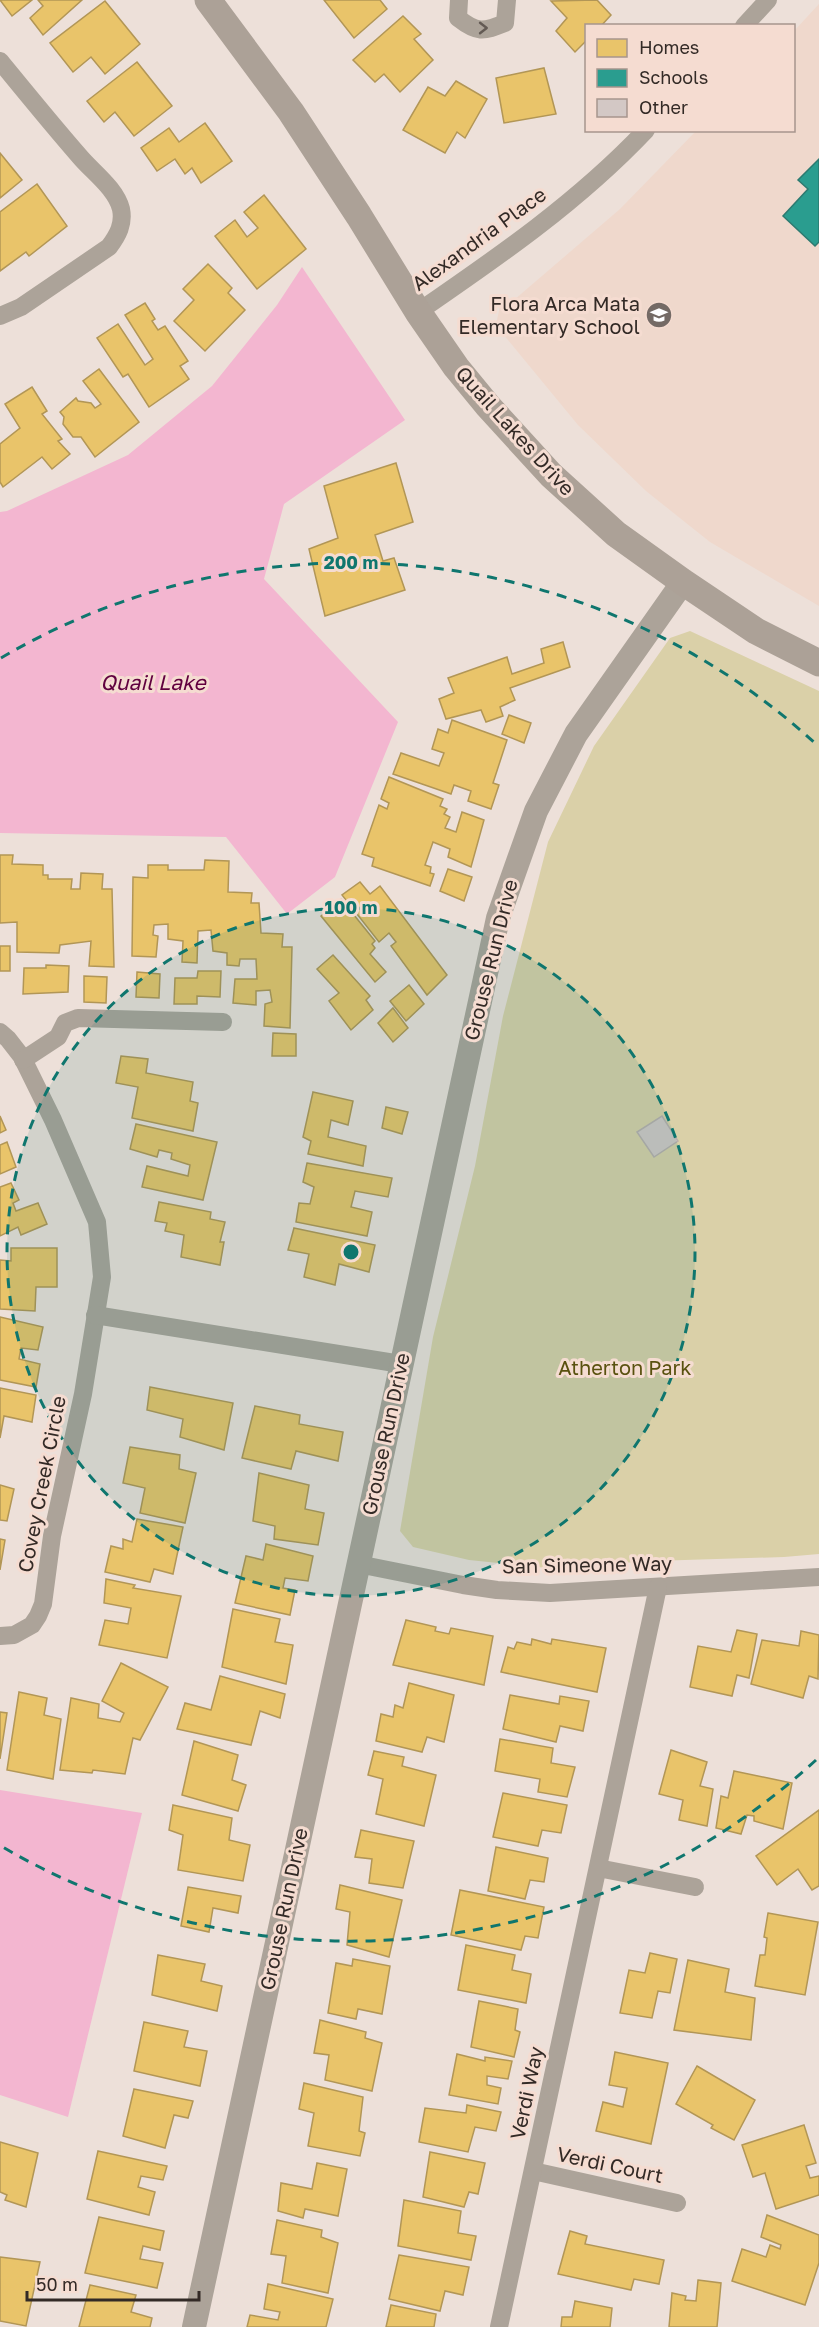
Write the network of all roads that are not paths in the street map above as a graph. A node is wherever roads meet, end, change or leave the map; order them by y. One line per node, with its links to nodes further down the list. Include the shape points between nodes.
1 (208, 0): 8 (main road, Quail Lakes Drive, via 291,112)
2 (459, 0): 3 (street, one-way to 3, via 458,18 480,30 505,23)
3 (507, 0)
4 (768, 0): 5 (street)
5 (746, 24)
6 (0, 61): 9 (street, via 115,195 122,222 109,247)
7 (644, 132): 8 (street, Alexandria Place, via 521,241)
8 (418, 312): 10 (main road, Quail Lakes Drive, via 456,367 551,475 616,534)
9 (0, 316)
10 (682, 582): 11 (main road, Quail Lakes Drive, via 756,631); 16 (street, Grouse Run Drive, via 576,734 536,811 516,864 490,952)
11 (819, 663)
12 (223, 1022): 14 (street, via 78,1018 64,1023 58,1037)
13 (0, 1032): 14 (street, Covey Creek Circle)
14 (23, 1060): 15 (street, Covey Creek Circle, via 97,1222 102,1277)
15 (95, 1315): 16 (street); 20 (street, Covey Creek Circle, via 83,1394 52,1536 43,1604 32,1625 14,1635)
16 (401, 1365): 17 (street, Grouse Run Drive)
17 (358, 1564): 19 (street, San Simeone Way, via 497,1590 550,1593); 25 (street, Grouse Run Drive)
18 (819, 1577): 19 (street, San Simeone Way)
19 (658, 1587): 21 (street, Verdi Way)
20 (0, 1636)
21 (598, 1868): 22 (street); 23 (street, Verdi Way)
22 (695, 1887)
23 (533, 2171): 24 (street, Verdi Court); 26 (street, Verdi Way)
24 (677, 2203)
25 (194, 2327)
26 (499, 2327)

